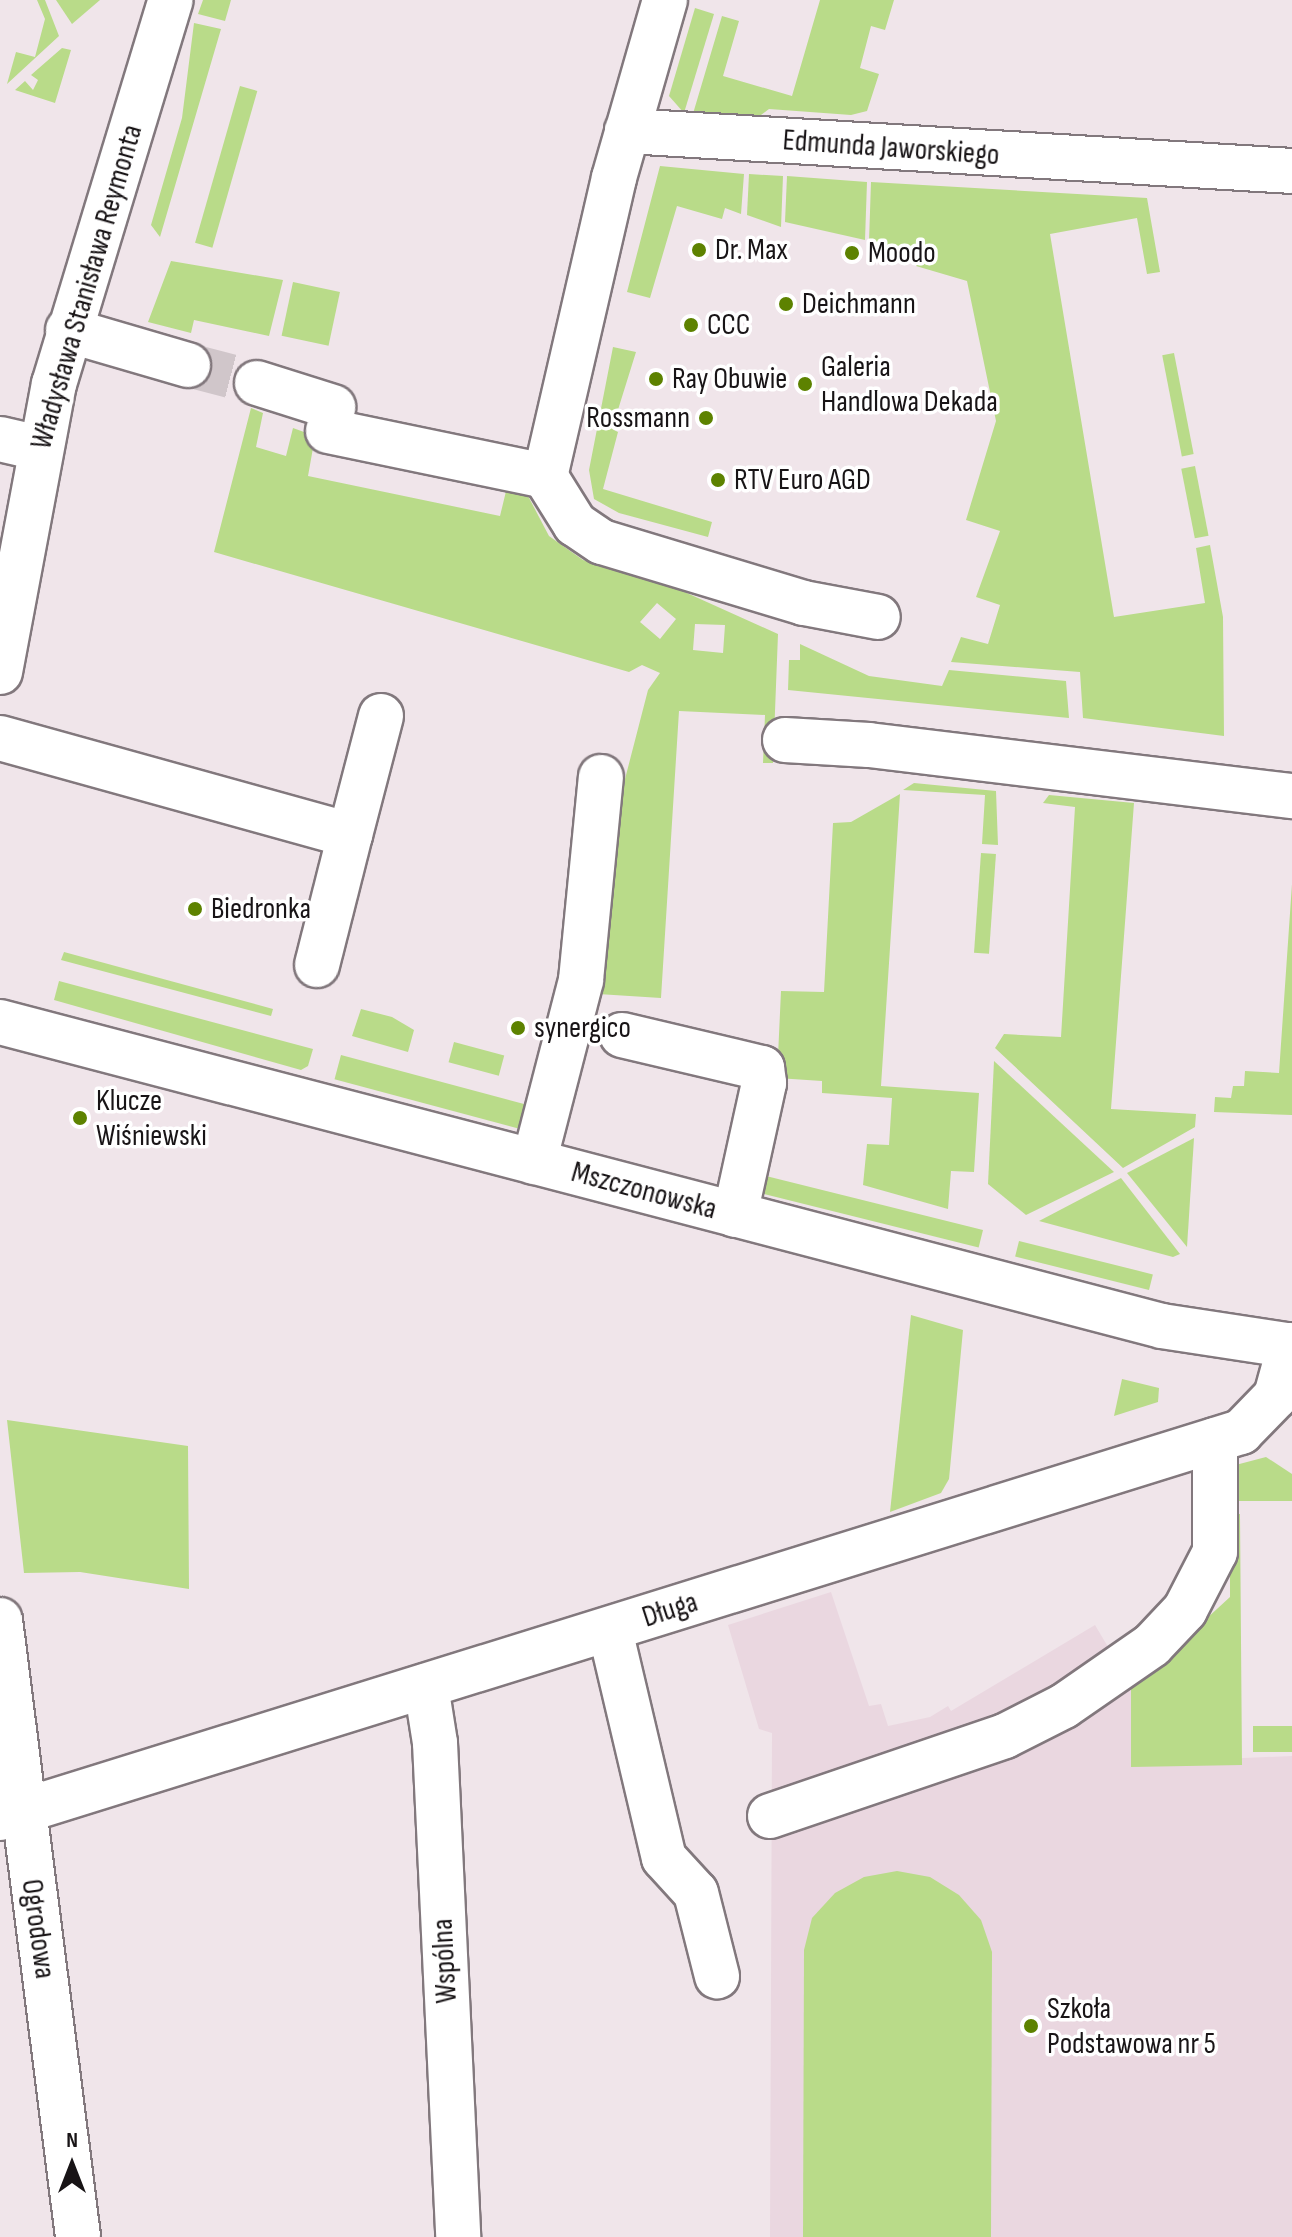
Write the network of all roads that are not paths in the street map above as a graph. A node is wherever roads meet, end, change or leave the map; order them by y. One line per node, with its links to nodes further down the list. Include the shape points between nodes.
1 (171, 0): 5 (street, Władysława Stanisława Reymonta)
2 (665, 0): 3 (street)
3 (627, 131): 4 (street, Edmunda Jaworskiego); 9 (street)
4 (1292, 171)
5 (68, 330): 6 (street); 8 (street, Władysława Stanisława Reymonta)
6 (188, 365)
7 (257, 383): 9 (street, via 330,419)
8 (19, 443): 11 (street, Władysława Stanisława Reymonta)
9 (545, 476): 10 (street, via 575,524 602,542 804,603)
10 (878, 617)
11 (0, 672)
12 (381, 716): 17 (street)
13 (0, 738): 17 (street)
14 (785, 740): 16 (street, via 869,745)
15 (601, 777): 21 (street, via 581,980)
16 (1292, 796)
17 (350, 835): 18 (street)
18 (317, 965)
19 (0, 1022): 21 (street, Mszczonowska)
20 (622, 1035): 22 (street, via 762,1068 764,1083)
21 (534, 1162): 22 (street, Mszczonowska)
22 (735, 1215): 23 (street, Mszczonowska, via 1162,1326)
23 (1291, 1346): 25 (street, Długa, via 1276,1396)
24 (1292, 1424): 25 (street)
25 (1228, 1436): 27 (street, Długa); 30 (street, via 1215,1552 1185,1610 1152,1645 1064,1706 1005,1736)
26 (0, 1620): 29 (street, Ogrodowa)
27 (610, 1630): 28 (street, Długa); 31 (street, via 664,1858 696,1893)
28 (426, 1686): 29 (street, Długa); 33 (street, Wspólna, via 435,1743)
29 (11, 1815): 32 (street, Ogrodowa)
30 (770, 1816)
31 (717, 1976)
32 (78, 2237)
33 (458, 2237)

